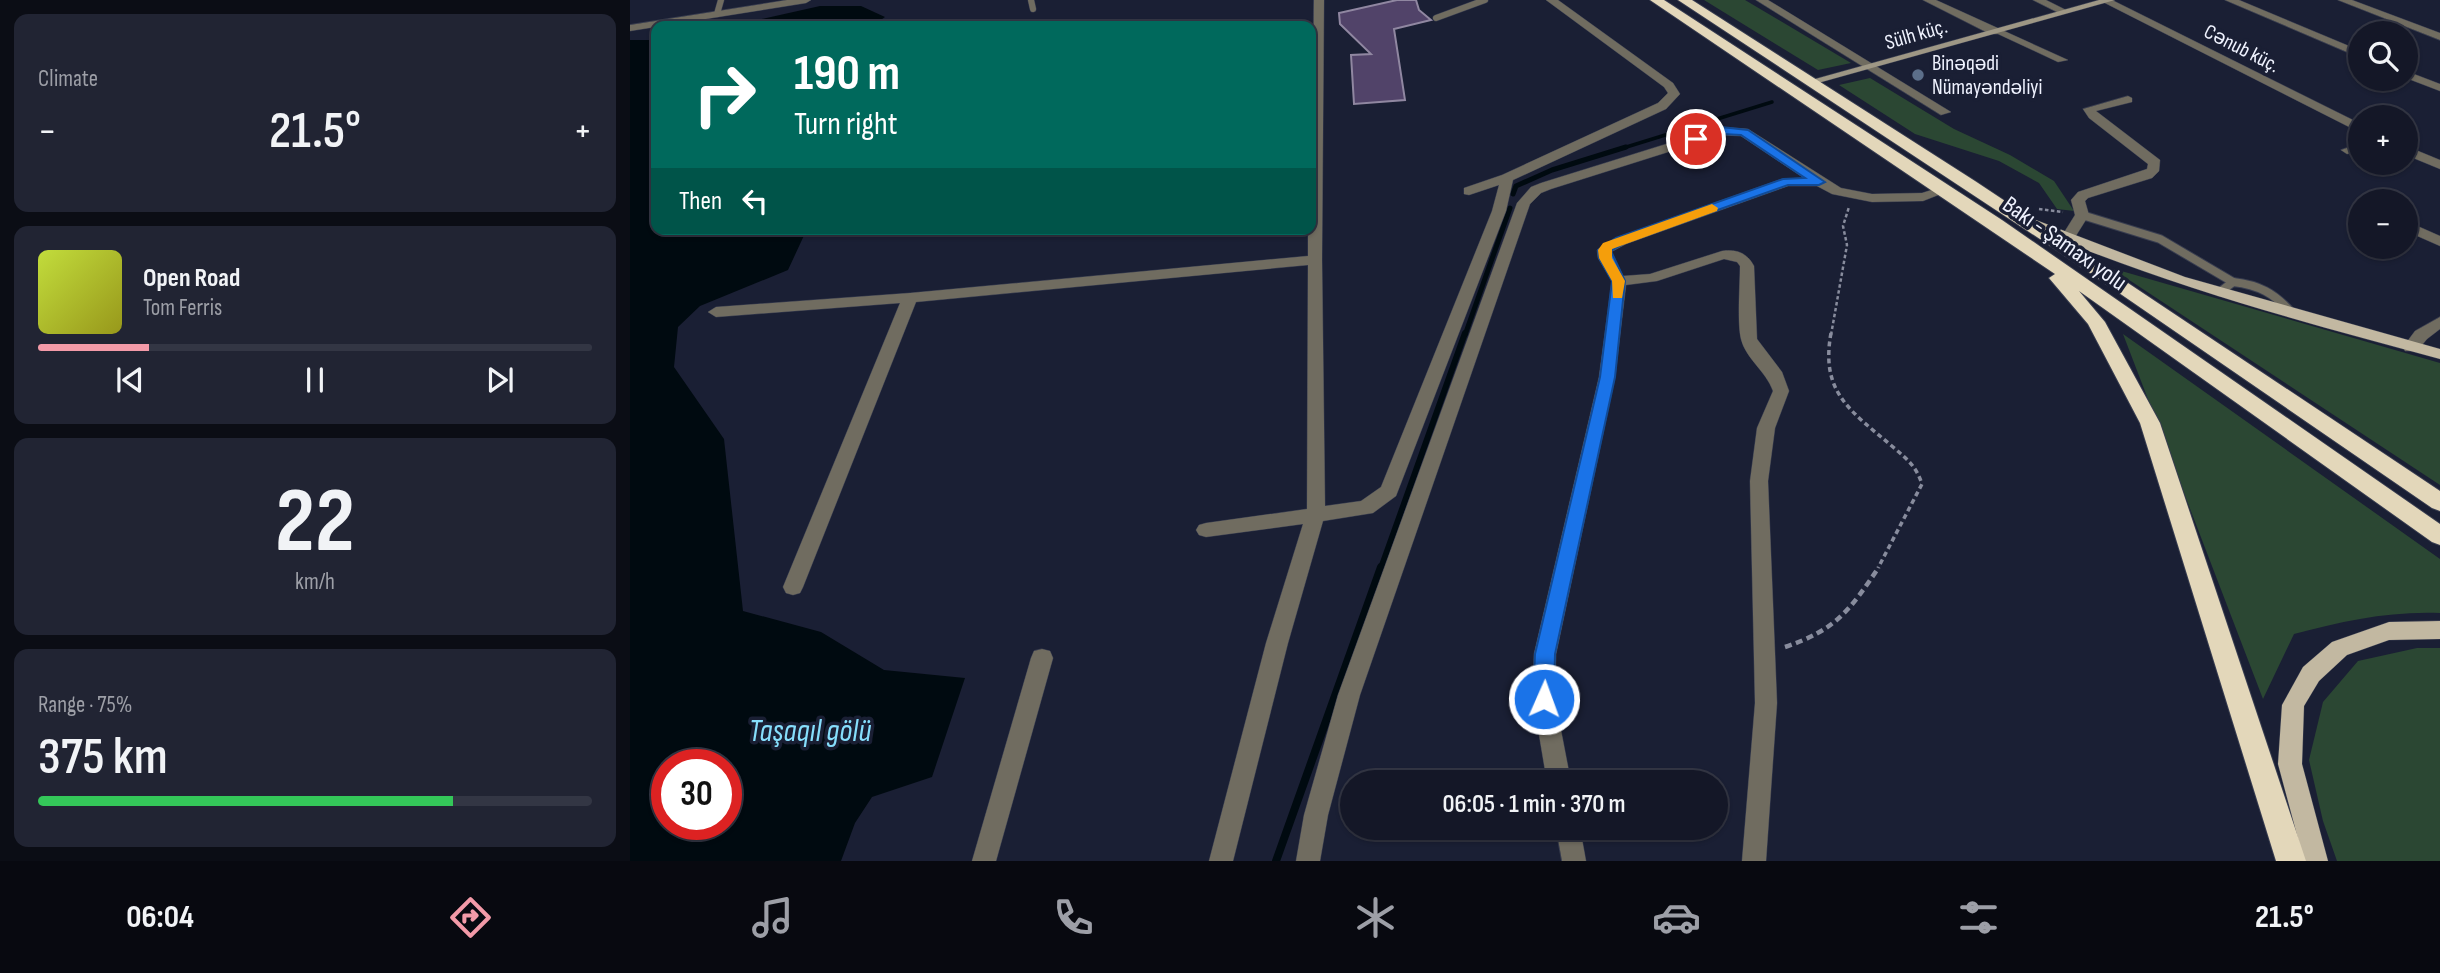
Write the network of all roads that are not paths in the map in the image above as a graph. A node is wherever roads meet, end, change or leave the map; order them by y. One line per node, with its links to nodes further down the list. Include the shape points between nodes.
1 (721, 0): 17 (lane)
2 (806, 0): 17 (street)
3 (1031, 0): 15 (lane)
4 (1319, 0): 39 (street)
5 (1485, 0): 18 (lane)
6 (1551, 0): 35 (street, via 1674,93 1662,106)
7 (1656, 0): 37 (highway, Bakı - Şamaxı yolu)
8 (1684, 0): 28 (highway, Bakı - Şamaxı yolu)
9 (1761, 0): 26 (street)
10 (1927, 0): 22 (street)
11 (2038, 0): 16 (street)
12 (2230, 0): 24 (street)
13 (2343, 0): 23 (street)
14 (2108, 1): 16 (street, Sülh küç.); 32 (street, Cənub küç.)
15 (1033, 9)
16 (2065, 12): 22 (street, Sülh küç.)
17 (717, 14): 19 (street)
18 (1436, 18)
19 (674, 21)
20 (651, 25): 21 (street)
21 (630, 28)
22 (1997, 31): 25 (street); 26 (street, Sülh küç.)
23 (2440, 37)
24 (2348, 50)
25 (2062, 60)
26 (1870, 67): 28 (street, Sülh küç.); 31 (street)
27 (2418, 79): 29 (street)
28 (1814, 81): 43 (highway, Bakı - Şamaxı yolu)
29 (2440, 88)
30 (2128, 100): 42 (street, via 2089,109 2145,153 2155,163 2153,171 2082,195 2078,200)
31 (1945, 112)
32 (2348, 122)
33 (2418, 155): 34 (street)
34 (2440, 165)
35 (1507, 178): 38 (street); 40 (street)
36 (1819, 182): 37 (street, via 1853,195 1923,197); 41 (street, via 1744,132 1721,131 1546,186); 49 (street, via 1787,181 1607,246 1605,258)
37 (1944, 190): 43 (highway, Bakı - Şamaxı yolu)
38 (1469, 191)
39 (1316, 195)
40 (1502, 201): 41 (street); 59 (street, via 1389,491 1366,508)
41 (1524, 203): 69 (street, via 1349,695)
42 (2082, 215): 46 (street); 50 (lane, via 2160,239)
43 (2006, 220): 46 (main road); 58 (highway, Bakı - Şamaxı yolu); 61 (highway, Bakı - Şamaxı yolu); 72 (highway, via 2096,321 2150,423)
44 (2418, 231): 47 (street)
45 (1315, 235): 48 (street)
46 (2067, 239): 51 (main road)
47 (2440, 242)
48 (1315, 260): 52 (street); 59 (street)
49 (1619, 281): 65 (street, via 1607,377 1545,654 1544,699); 71 (street, via 1652,278 1722,255 1744,259 1749,339 1776,376 1781,391 1766,428 1759,481 1766,704)
50 (2233, 282): 51 (lane); 54 (lane, via 2272,290)
51 (2220, 292): 54 (main road)
52 (910, 298): 53 (street); 62 (street)
53 (716, 312)
54 (2292, 313): 56 (main road)
55 (2440, 322): 56 (street)
56 (2411, 346): 57 (main road)
57 (2440, 354)
58 (2440, 502)
59 (1316, 513): 60 (street); 68 (street, via 1276,643)
60 (1206, 530)
61 (2440, 536)
62 (793, 587)
63 (2440, 630): 73 (main road, via 2389,631 2340,648 2311,674 2293,705 2290,764)
64 (1042, 659): 67 (street)
65 (1557, 770)
66 (1570, 840): 70 (street)
67 (984, 861)
68 (1221, 861)
69 (1308, 861)
70 (1574, 861)
71 (1754, 861)
72 (2291, 861)
73 (2316, 861)

